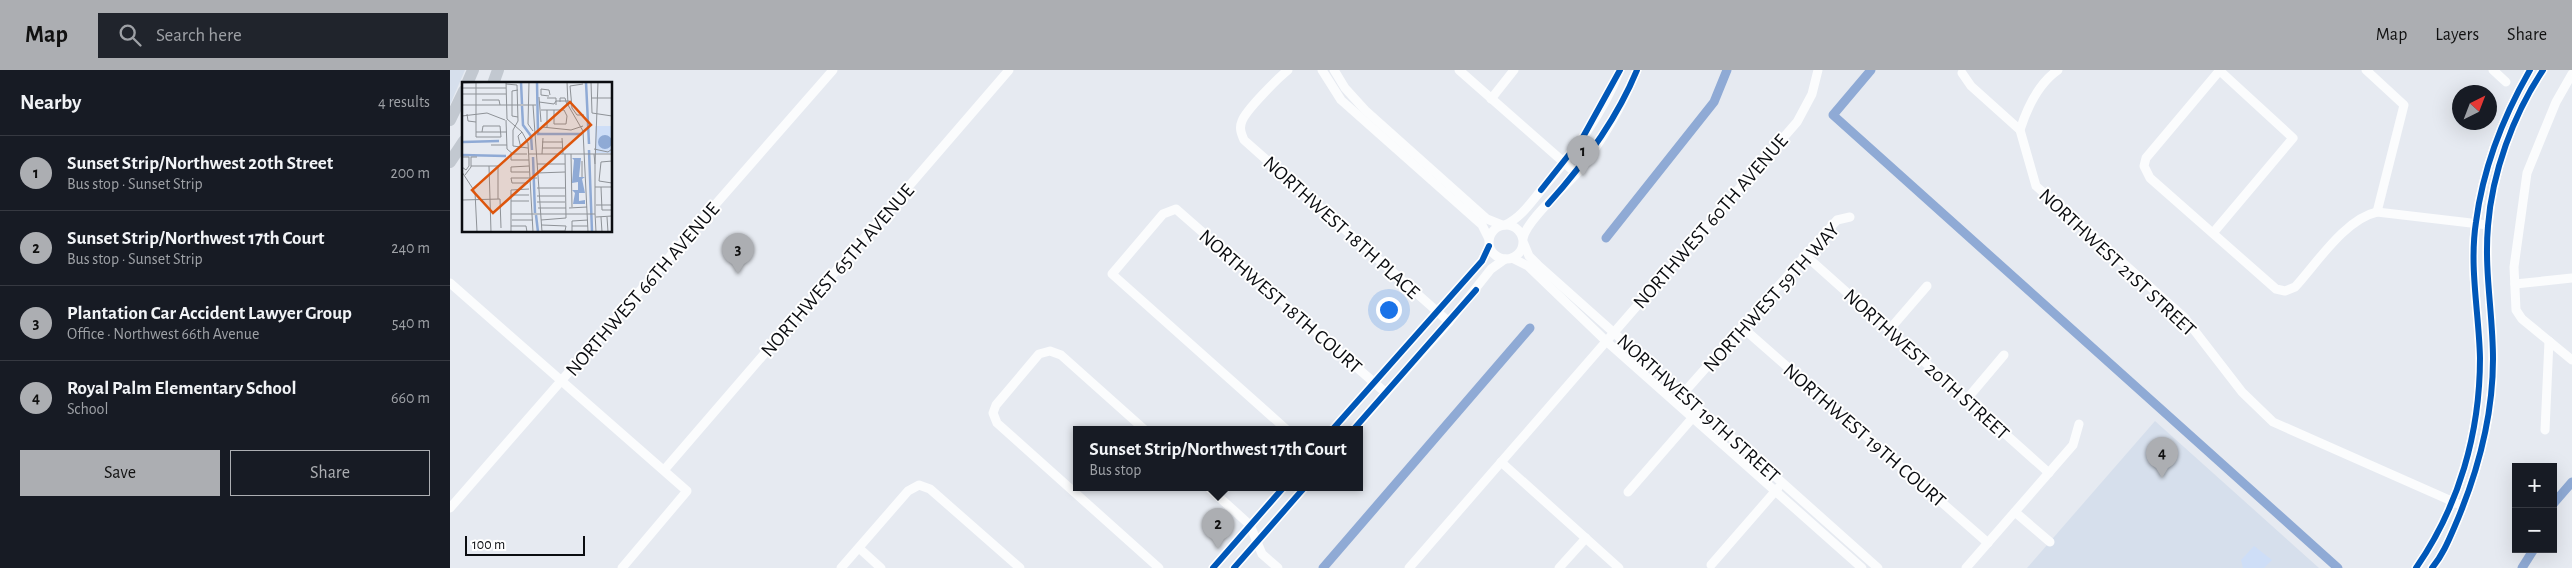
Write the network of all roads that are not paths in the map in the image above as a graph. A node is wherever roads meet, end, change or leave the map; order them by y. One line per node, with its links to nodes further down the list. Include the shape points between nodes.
1 (473, 70): 22 (highway)
2 (489, 70): 23 (highway)
3 (498, 70): 24 (highway)
4 (833, 70): 57 (street, NORTHWEST 66TH AVENUE)
5 (1009, 70): 72 (street, NORTHWEST 65TH AVENUE)
6 (1288, 70): 48 (street, NORTHWEST 18TH PLACE, via 1242,119 1240,130 1244,140)
7 (1322, 70): 41 (street, via 1341,100 1482,225)
8 (1334, 70): 37 (street, via 1365,110 1487,219)
9 (1459, 70): 27 (street)
10 (1514, 70): 27 (street)
11 (1620, 70): 32 (street)
12 (1637, 70): 33 (street, via 1616,113)
13 (1818, 70): 52 (street, NORTHWEST 60TH AVENUE, via 1812,94 1797,122)
14 (2058, 70): 29 (street, via 2042,84)
15 (2220, 70): 39 (street, via 2146,158 2144,166 2150,178); 39 (street, via 2293,138)
16 (2366, 70): 34 (street, via 2404,105)
17 (2493, 70): 25 (street)
18 (2530, 70): 36 (street, via 2514,98 2487,168)
19 (2542, 70): 38 (street, via 2508,140 2496,178)
20 (1962, 73): 29 (street, via 1971,86)
21 (2571, 77): 46 (street, via 2556,102 2527,173 2514,267)
22 (468, 82)
23 (485, 82)
24 (494, 82)
25 (2506, 82)
26 (462, 95): 28 (highway)
27 (1491, 99): 32 (street)
28 (450, 120)
29 (2020, 130): 80 (street, NORTHWEST 21ST STREET, via 2036,186 2184,317 2242,392 2273,422)
30 (462, 144): 31 (highway)
31 (450, 162)
32 (1565, 163): 33 (street); 37 (street, via 1522,214)
33 (1576, 173): 40 (street, via 1531,224)
34 (2377, 212): 36 (street); 39 (street, via 2364,215 2351,224 2295,287 2285,291 2276,290)
35 (1850, 217): 42 (street, NORTHWEST 59TH WAY, via 1837,220)
36 (2476, 223): 38 (street); 80 (street, via 2478,388 2469,454)
37 (1503, 225): 40 (street, via 1518,229); 41 (street, via 1495,229)
38 (2488, 225): 81 (street, via 2486,270 2493,359 2490,403 2479,460)
39 (2213, 233)
40 (1524, 241): 43 (street, via 1521,252); 52 (street, NORTHWEST 19TH STREET, via 1529,256)
41 (1489, 243): 43 (street, via 1494,254); 48 (street, via 1482,261)
42 (1806, 256): 50 (street, NORTHWEST 59TH WAY); 51 (street, NORTHWEST 20TH STREET)
43 (1509, 259): 49 (street, via 1491,269); 53 (street, NORTHWEST 19TH STREET, via 1530,268)
44 (2572, 278): 46 (street)
45 (450, 283): 57 (street)
46 (2515, 284): 54 (street, via 2516,310)
47 (1927, 286): 51 (street)
48 (1436, 311): 49 (street, NORTHWEST 18TH PLACE); 58 (street)
49 (1449, 322): 59 (street)
50 (1743, 328): 60 (street, NORTHWEST 59TH WAY); 88 (street, NORTHWEST 19TH COURT)
51 (1889, 330): 61 (street, NORTHWEST 20TH STREET)
52 (1613, 332): 53 (street, NORTHWEST 60TH AVENUE); 60 (street, NORTHWEST 19TH STREET)
53 (1606, 341): 62 (street, NORTHWEST 19TH STREET); 71 (street, NORTHWEST 60TH AVENUE)
54 (2549, 341): 56 (street); 70 (street)
55 (2004, 355): 61 (street)
56 (2572, 360)
57 (562, 381): 72 (street); 82 (street, NORTHWEST 66TH AVENUE)
58 (1374, 382): 59 (street, NORTHWEST 18TH COURT); 67 (street, NORTHWEST 18TH COURT, via 1176,209 1163,214 1112,274); 68 (street)
59 (1386, 393): 69 (street)
60 (1683, 394): 62 (street, NORTHWEST 59TH WAY); 63 (street, NORTHWEST 19TH STREET)
61 (1966, 400): 73 (street, NORTHWEST 20TH STREET)
62 (1675, 403): 64 (street, NORTHWEST 19TH STREET)
63 (1700, 410): 64 (street); 74 (street, NORTHWEST 19TH STREET)
64 (1692, 418): 78 (street, NORTHWEST 19TH STREET); 79 (street)
65 (2079, 424): 73 (street, via 2073,445)
66 (1141, 426): 98 (street, via 1061,354 1050,350 1039,354 996,405 993,413 997,423)
67 (1283, 426)
68 (1336, 426)
69 (1357, 426)
70 (2545, 430)
71 (1501, 462): 85 (street); 92 (street, NORTHWEST 60TH AVENUE)
72 (665, 469): 94 (street, via 688,491)
73 (2049, 473): 83 (street)
74 (1783, 483): 78 (street); 90 (street, NORTHWEST 19TH STREET)
75 (1212, 491): 84 (street)
76 (1280, 491): 84 (street)
77 (1301, 491): 86 (street)
78 (1776, 491): 91 (street); 93 (street, NORTHWEST 19TH STREET)
79 (1628, 492)
80 (2453, 502): 81 (street, NORTHWEST 21ST STREET); 106 (street)
81 (2464, 506): 107 (street, via 2439,560)
82 (450, 508)
83 (2015, 512): 87 (street); 88 (street)
84 (1250, 525): 86 (street); 99 (street)
85 (1586, 538): 102 (street); 103 (street)
86 (1257, 542): 100 (street); 101 (street, via 1262,554)
87 (2050, 542)
88 (1988, 543): 105 (street)
89 (859, 548): 95 (street); 96 (street); 97 (street, via 908,491 919,485 930,489)
90 (1865, 557): 93 (street); 104 (street, NORTHWEST 19TH STREET)
91 (1711, 565)
92 (1413, 567)
93 (1859, 567)
94 (622, 568)
95 (841, 568)
96 (881, 568)
97 (1020, 568)
98 (1159, 568)
99 (1213, 568)
100 (1234, 568)
101 (1278, 568)
102 (1559, 568)
103 (1619, 568)
104 (1878, 568)
105 (1966, 568)
106 (2416, 568)
107 (2432, 568)

